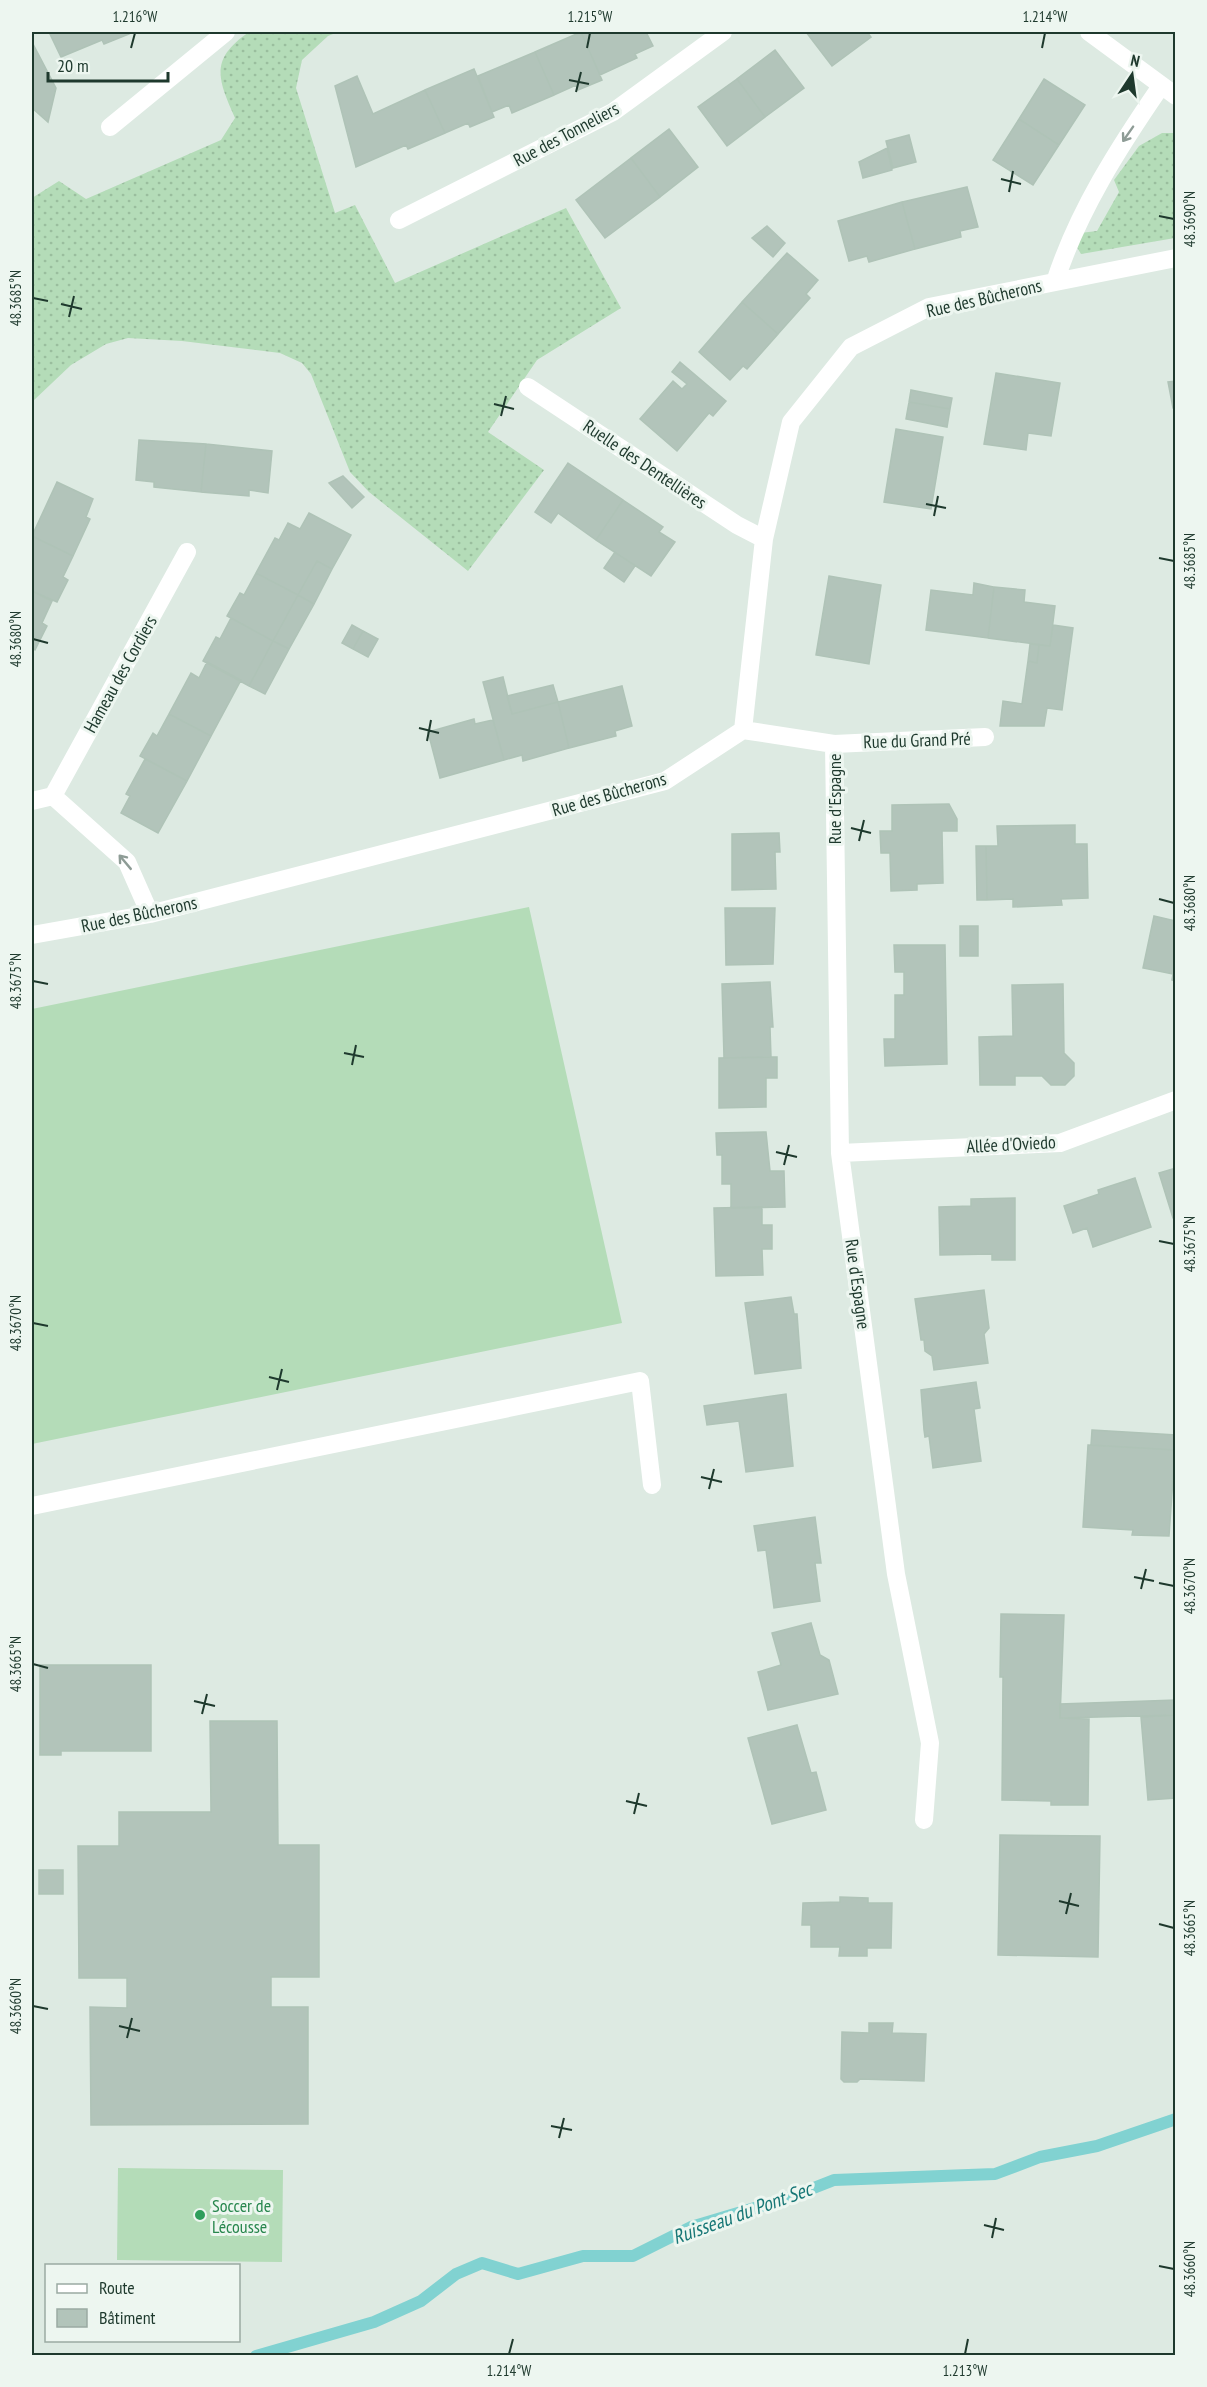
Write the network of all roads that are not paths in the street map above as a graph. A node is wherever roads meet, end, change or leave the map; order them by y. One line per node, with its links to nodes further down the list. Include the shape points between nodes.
1 (226, 32): 5 (street)
2 (723, 32): 6 (street, Rue des Tonneliers, via 613,112)
3 (1089, 32): 4 (street)
4 (1168, 91): 8 (street, Rue des Bûcherons, one-way to 8, via 1118,148 1065,251)
5 (110, 127)
6 (399, 220)
7 (1176, 258): 8 (street, Rue des Bûcherons)
8 (1055, 282): 10 (street, Rue des Bûcherons, via 929,307 851,347 791,422)
9 (528, 387): 10 (street, Ruelle des Dentellières)
10 (764, 539): 12 (street, Rue des Bûcherons)
11 (187, 552): 15 (street, Hameau des Cordiers)
12 (743, 730): 14 (street, Rue du Grand Pré); 17 (street, Rue des Bûcherons, via 665,781)
13 (985, 737): 14 (street, Rue du Grand Pré)
14 (834, 744): 20 (street, Rue d'Espagne)
15 (53, 796): 16 (street); 17 (street, one-way to 15, via 127,862)
16 (32, 801)
17 (150, 914): 18 (street, Rue des Bûcherons)
18 (32, 935)
19 (1176, 1100): 20 (street, Allée d'Oviedo, via 1060,1143)
20 (840, 1153): 23 (street, Rue d'Espagne, via 896,1574 930,1743)
21 (652, 1485): 22 (street, via 640,1382)
22 (32, 1506)
23 (924, 1820)

